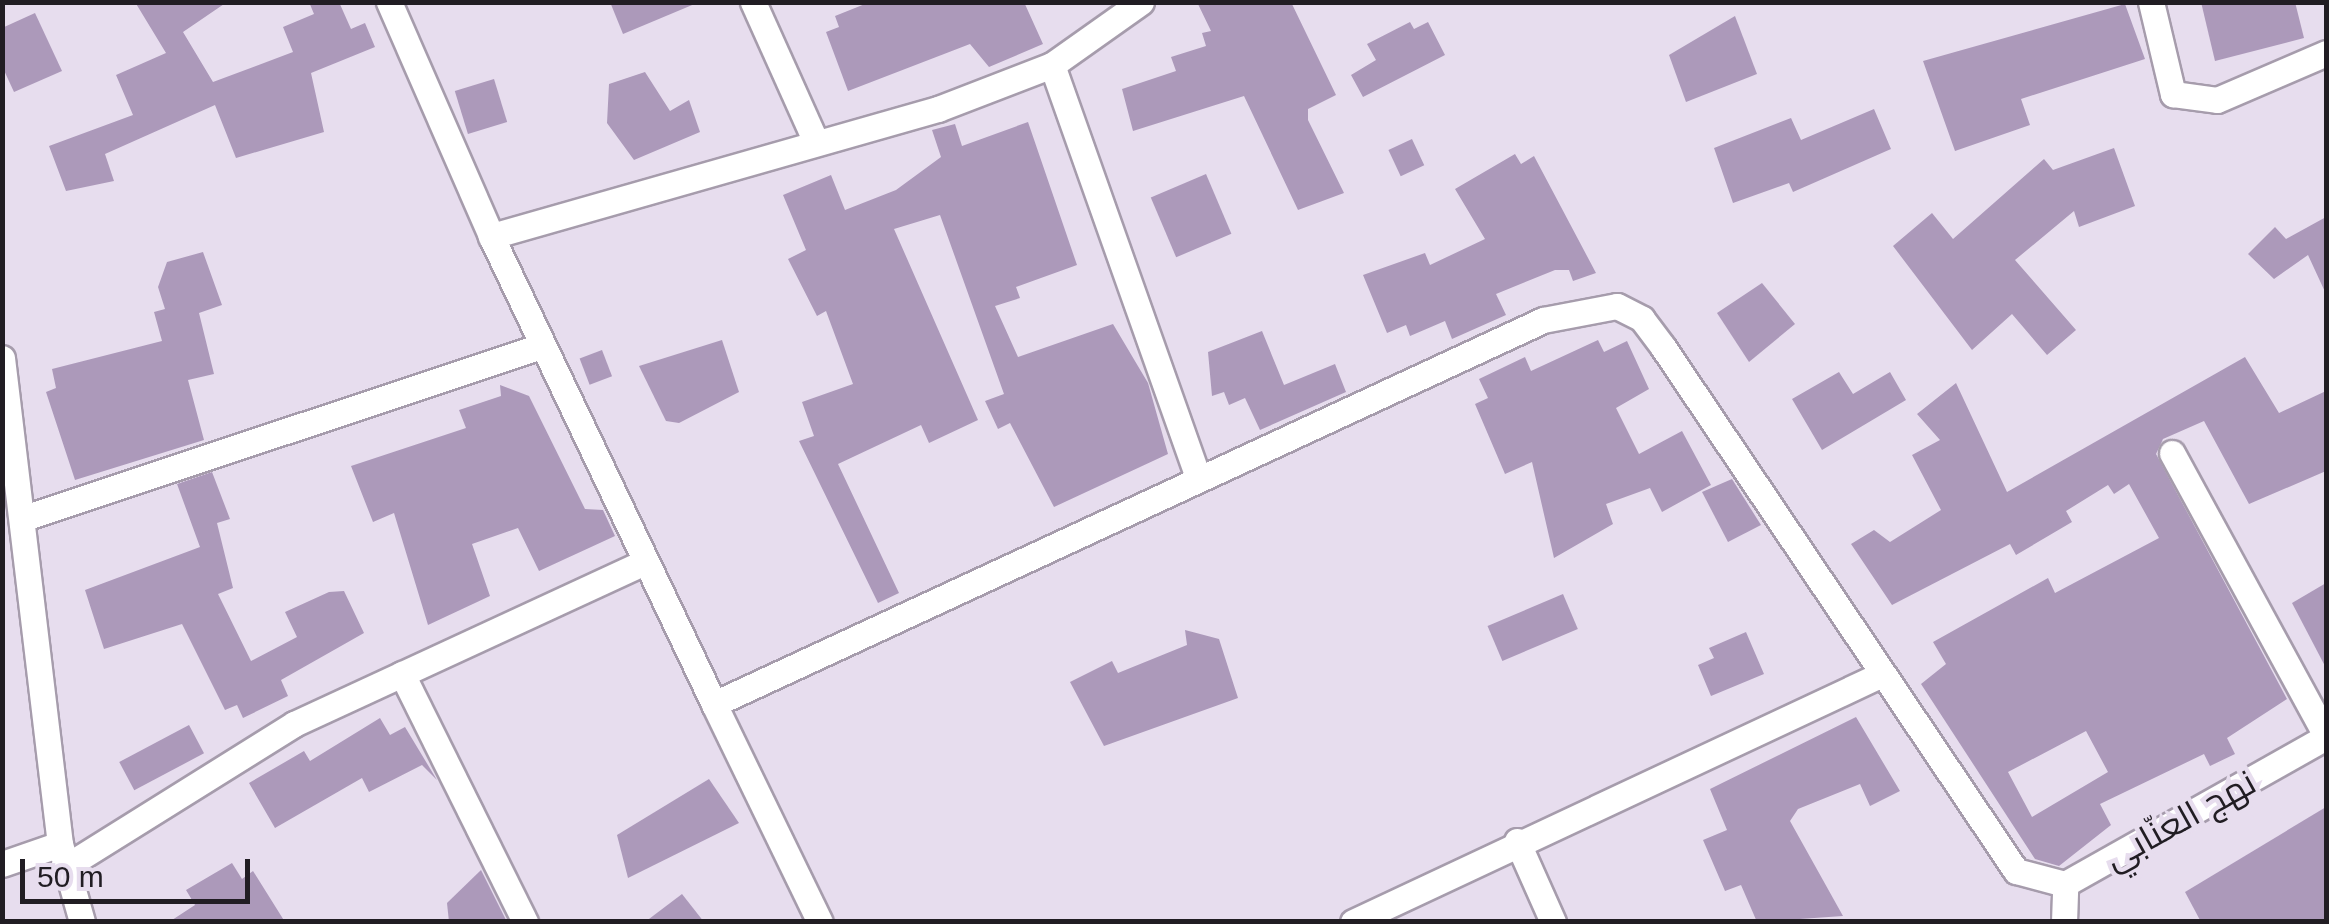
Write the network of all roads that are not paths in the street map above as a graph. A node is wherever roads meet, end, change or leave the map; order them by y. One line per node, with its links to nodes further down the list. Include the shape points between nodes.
1 (389, 2): 8 (street)
2 (754, 2): 7 (street)
3 (1140, 2): 6 (street)
4 (2151, 2): 5 (street, via 2172,94 2217,100)
5 (2326, 54)
6 (1052, 65): 7 (street); 12 (street)
7 (816, 142): 8 (street)
8 (491, 236): 9 (street)
9 (541, 346): 13 (street); 14 (street)
10 (2, 358): 13 (street)
11 (2172, 453): 18 (street)
12 (1198, 479): 16 (street, via 1543,320 1616,306 1642,319 1663,347); 17 (street)
13 (27, 517): 20 (street)
14 (642, 563): 15 (street); 17 (street)
15 (402, 674): 20 (street, via 294,724); 24 (street)
16 (1880, 675): 19 (street); 22 (street, via 2016,871)
17 (714, 704): 25 (street)
18 (2326, 736): 22 (street, نهج العنّابي)
19 (1517, 841): 26 (street); 27 (street)
20 (61, 856): 21 (street); 23 (street)
21 (2, 864)
22 (2065, 884): 28 (street, نهج العنّابي)
23 (82, 922)
24 (525, 922)
25 (820, 922)
26 (1353, 922)
27 (1553, 922)
28 (2064, 922)

